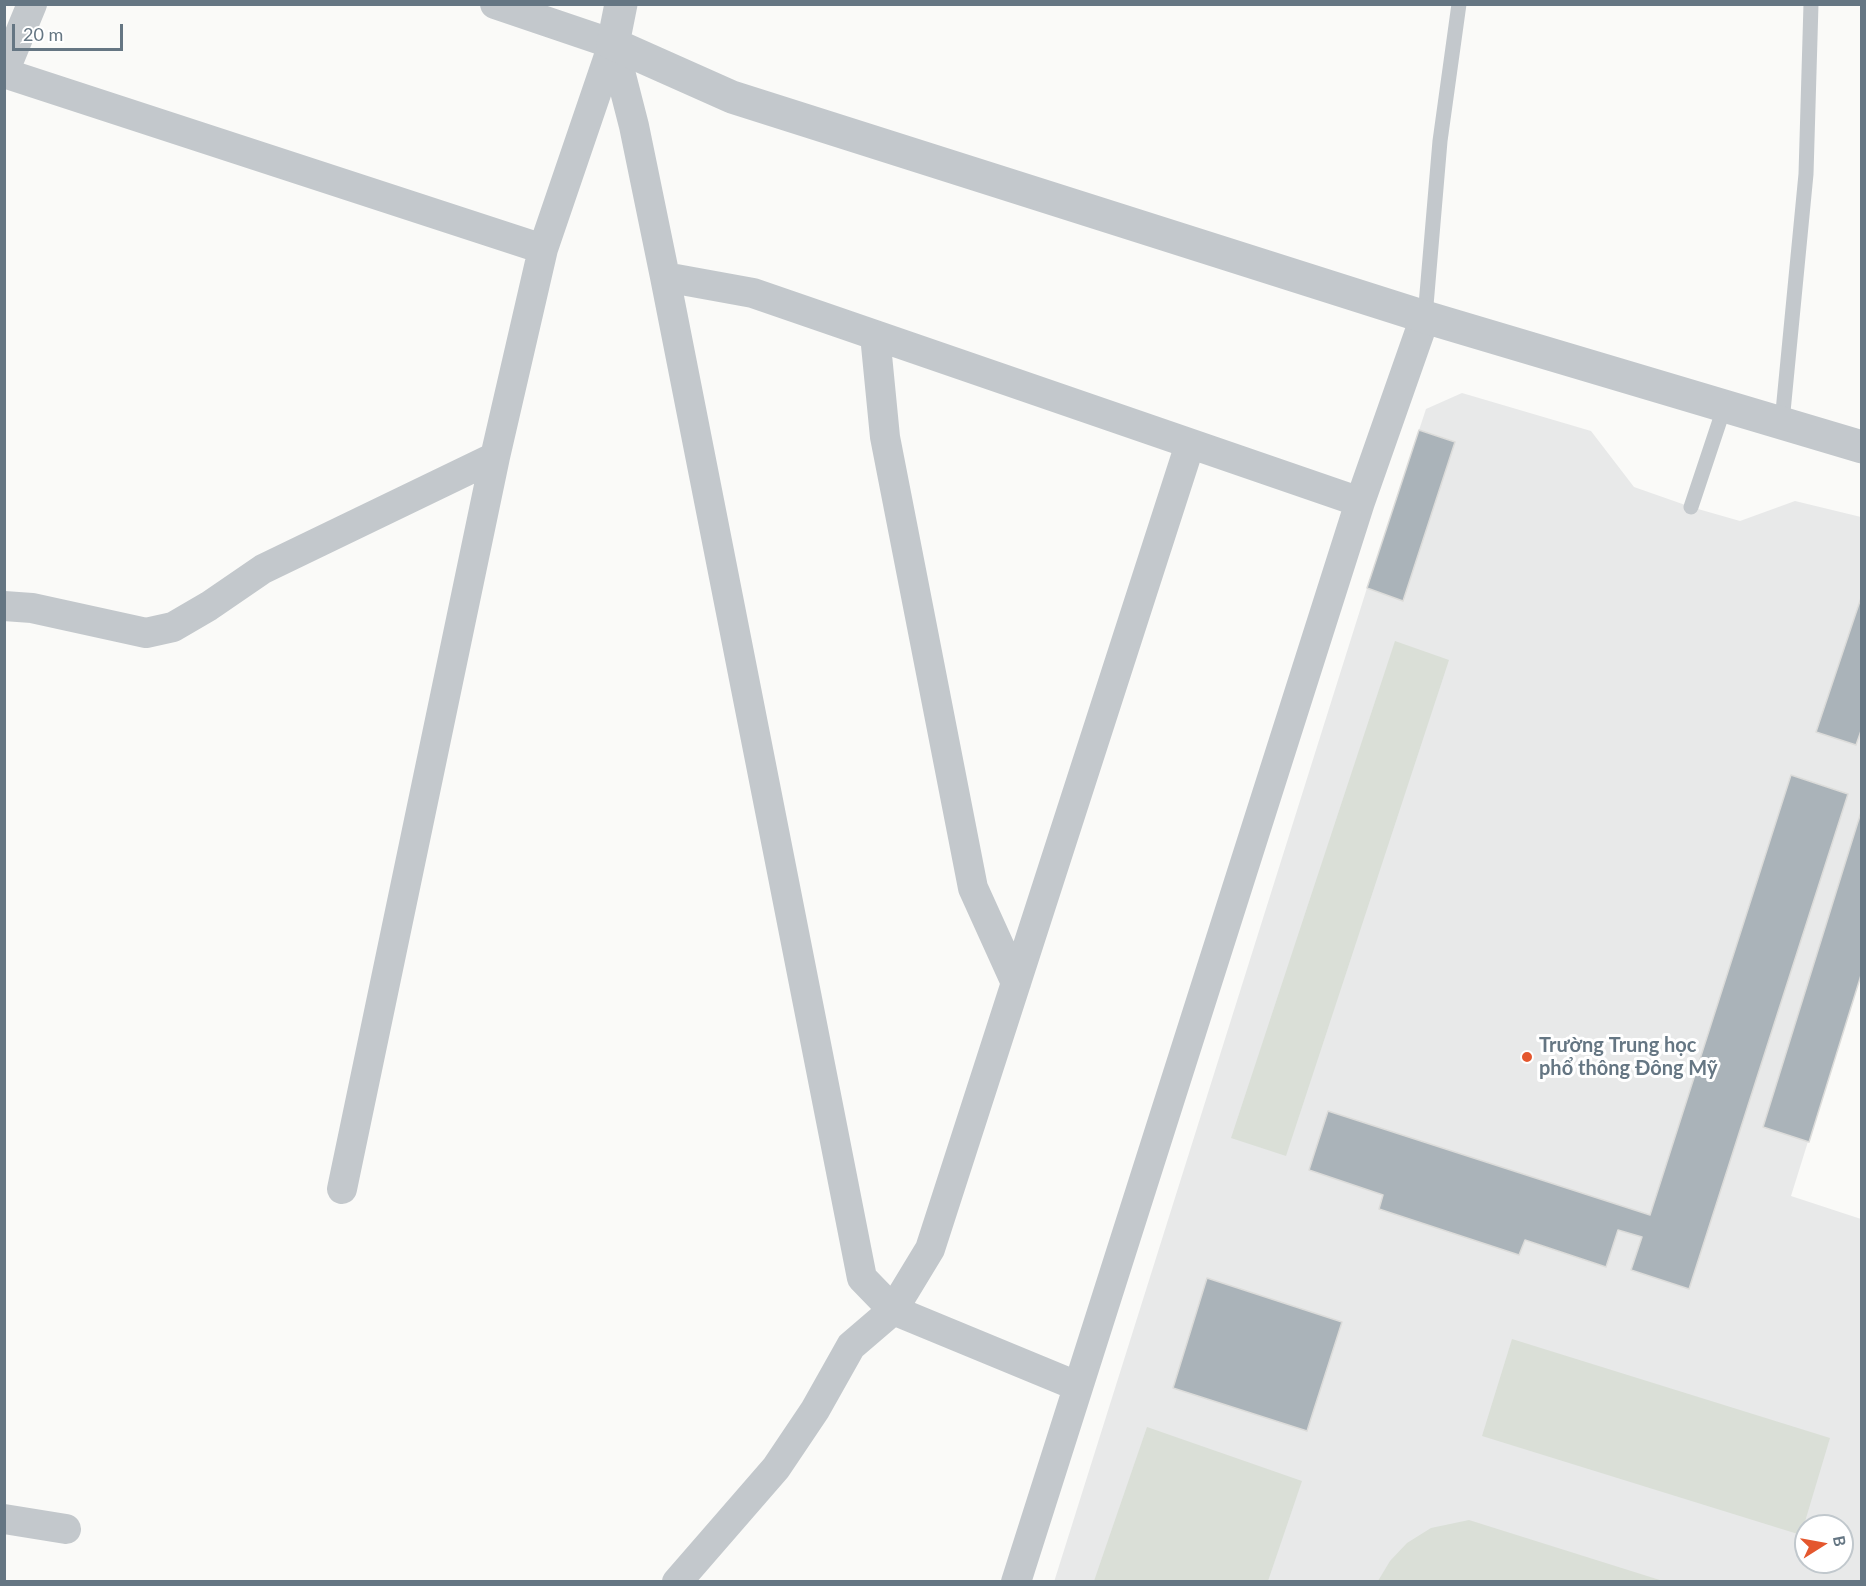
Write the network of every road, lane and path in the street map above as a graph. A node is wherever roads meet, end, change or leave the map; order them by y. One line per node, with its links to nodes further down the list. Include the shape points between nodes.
1 (32, 4): 7 (street)
2 (495, 4): 6 (street)
3 (621, 4): 6 (street)
4 (1459, 4): 10 (lane, via 1440,141)
5 (1811, 4): 13 (lane, via 1806,174)
6 (613, 44): 8 (street); 9 (street); 10 (street, via 732,97)
7 (4, 73): 8 (street)
8 (543, 249): 16 (street)
9 (665, 277): 11 (street, via 753,293); 22 (street, via 862,1278)
10 (1425, 317): 12 (street); 17 (street)
11 (875, 335): 14 (street); 20 (street, via 885,437 973,888)
12 (1725, 405): 13 (street); 18 (lane)
13 (1782, 422): 15 (street)
14 (1190, 444): 17 (street); 20 (street)
15 (1862, 447)
16 (495, 457): 19 (street, via 263,569 173,627 146,633 32,608); 21 (street)
17 (1360, 502): 23 (street)
18 (1690, 507)
19 (4, 606)
20 (1016, 983): 22 (street, via 930,1249)
21 (342, 1189)
22 (893, 1311): 23 (street); 26 (street, via 851,1346 815,1410 776,1467)
23 (1077, 1386): 27 (street)
24 (4, 1519): 25 (street)
25 (66, 1529)
26 (677, 1581)
27 (1016, 1581)

